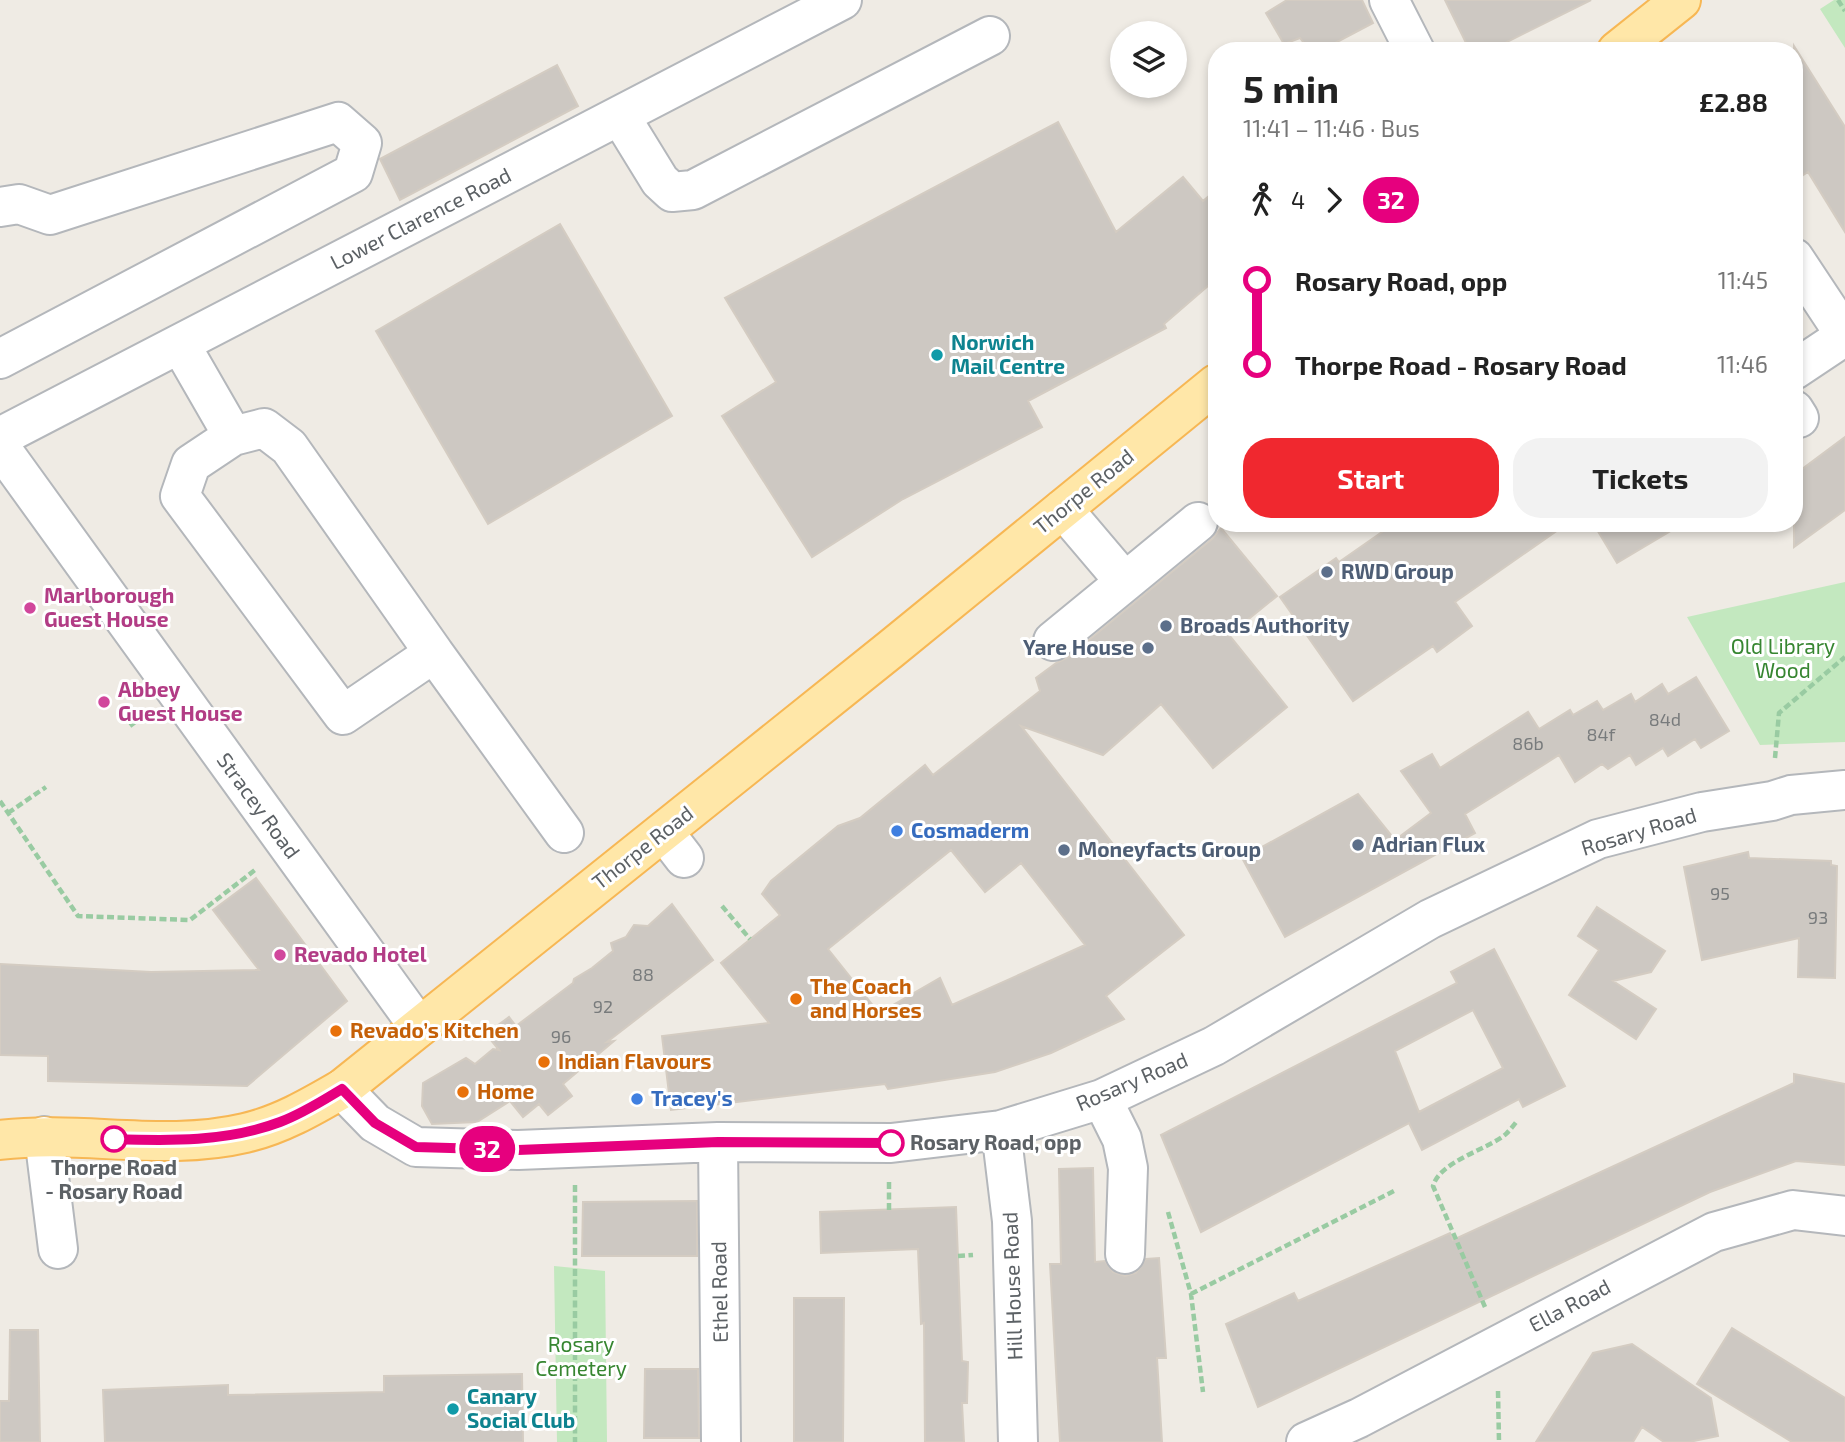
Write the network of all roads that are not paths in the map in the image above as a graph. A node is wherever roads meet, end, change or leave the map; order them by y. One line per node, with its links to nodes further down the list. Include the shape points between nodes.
1 (842, 0): 7 (street, Lower Clarence Road)
2 (1389, 0): 5 (street)
3 (1681, 0): 6 (main road)
4 (990, 36): 7 (street, via 694,190 672,192 660,181)
5 (1410, 42)
6 (1628, 42)
7 (620, 116): 11 (street, Lower Clarence Road)
8 (0, 207): 12 (street, via 19,204 50,215 338,122 362,143 353,173)
9 (1803, 272): 10 (street)
10 (1845, 336): 13 (street)
11 (180, 344): 15 (street); 16 (street, Lower Clarence Road)
12 (0, 359)
13 (1803, 364)
14 (1208, 391): 18 (main road, Thorpe Road)
15 (233, 436): 22 (street, via 264,428 289,447); 22 (street, via 191,464 180,496 343,715)
16 (0, 437)
17 (0, 447): 25 (street, Stracey Road)
18 (1063, 509): 20 (street); 25 (main road, Thorpe Road, via 674,845)
19 (1198, 522): 20 (street)
20 (1125, 582): 21 (street)
21 (1053, 641)
22 (434, 653): 24 (street)
23 (1845, 790): 27 (street, Rosary Road, via 1791,795 1598,839 1430,919 1214,1046)
24 (564, 833)
25 (419, 1027): 26 (main road, Thorpe Road)
26 (342, 1089): 29 (main road, Thorpe Road, via 282,1122 245,1133 161,1141); 31 (street, Rosary Road, via 375,1123 416,1147 518,1150)
27 (1102, 1099): 28 (street, Rosary Road); 34 (street, via 1122,1139 1128,1168)
28 (1000, 1130): 31 (street, Rosary Road, via 891,1143); 36 (street, Hill House Road, via 1012,1221)
29 (44, 1136): 30 (main road, Thorpe Road); 33 (street)
30 (0, 1140)
31 (718, 1142): 35 (street, Ethel Road)
32 (1845, 1216): 37 (street, Ella Road, via 1793,1210 1714,1232)
33 (58, 1249)
34 (1125, 1254)
35 (721, 1442)
36 (1018, 1442)
37 (1306, 1442)

